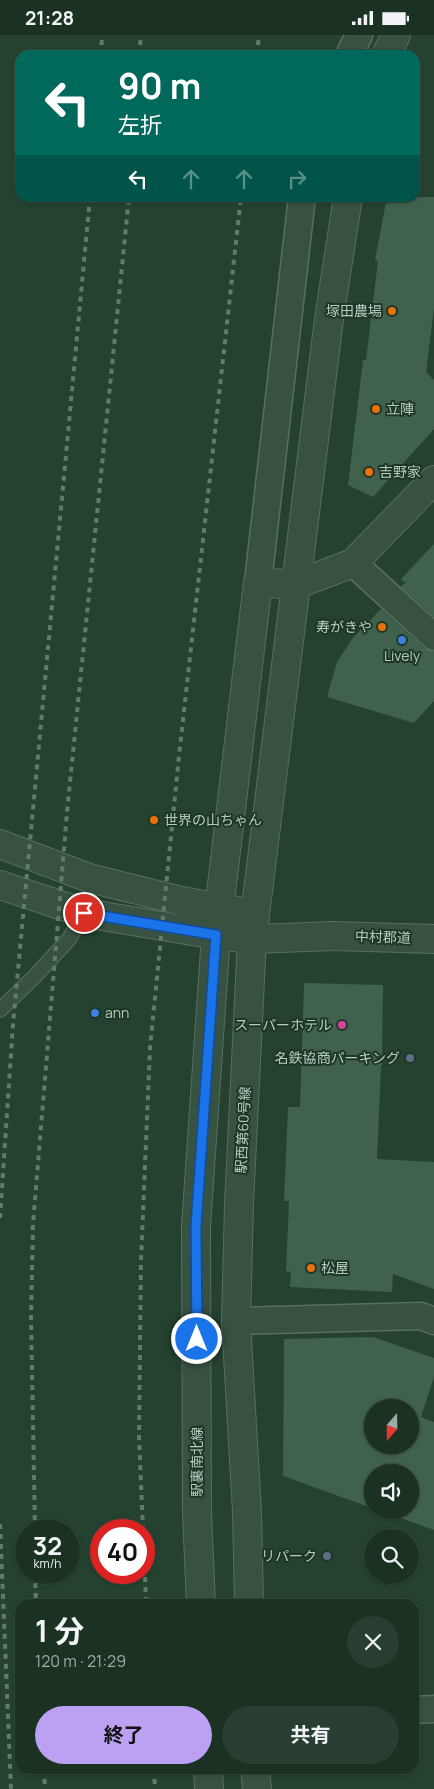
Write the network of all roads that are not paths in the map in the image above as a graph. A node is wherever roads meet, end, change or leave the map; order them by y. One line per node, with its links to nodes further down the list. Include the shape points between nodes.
1 (359, 35): 3 (street)
2 (396, 35): 4 (street)
3 (352, 50)
4 (388, 50)
5 (301, 202): 9 (street)
6 (347, 202): 10 (street, 駅西第60号線)
7 (434, 480): 8 (street)
8 (353, 563): 10 (street); 11 (street)
9 (258, 583): 10 (street); 14 (street)
10 (295, 585): 16 (street, 駅西第60号線)
11 (434, 637)
12 (0, 844): 14 (street, via 89,878)
13 (0, 885): 15 (street)
14 (220, 908): 16 (street); 17 (street)
15 (84, 913): 17 (street); 19 (lane, via 69,939)
16 (254, 927): 17 (street); 18 (street, 中村郡道, via 333,936); 20 (street, 駅西第60号線)
17 (216, 935): 22 (street, 駅裏南北線, via 196,1226 197,1513)
18 (434, 939)
19 (0, 1010)
20 (236, 1321): 21 (street, via 421,1316); 23 (street)
21 (434, 1321)
22 (201, 1599)
23 (249, 1599)
24 (434, 1709): 25 (street)
25 (419, 1710)
26 (208, 1774): 28 (street)
27 (255, 1774): 29 (street)
28 (209, 1789)
29 (256, 1789)

